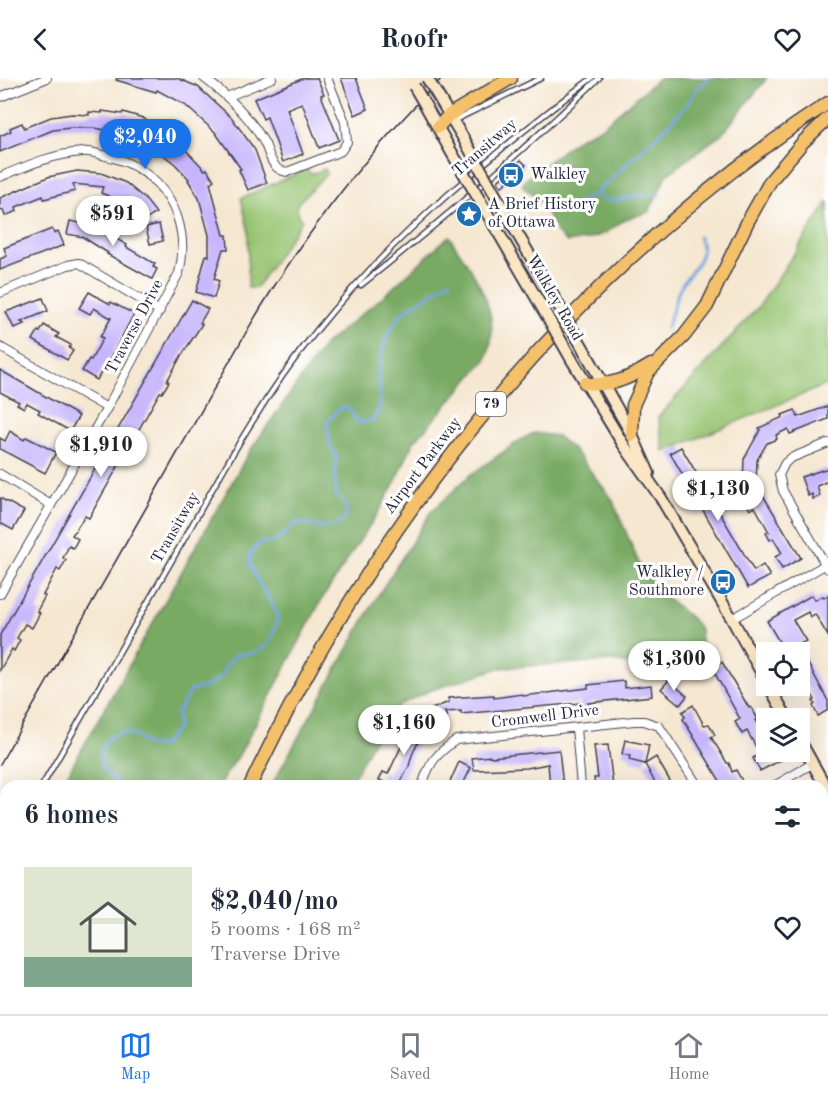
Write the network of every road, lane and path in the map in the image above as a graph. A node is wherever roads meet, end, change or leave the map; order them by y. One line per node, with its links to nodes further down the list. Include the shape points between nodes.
1 (47, 78): 11 (street)
2 (204, 78): 12 (street)
3 (272, 78): 12 (street)
4 (327, 78): 12 (street, via 345,122 347,142 341,151 287,172 274,166 264,142)
5 (428, 78): 14 (main road, Walkley Road, bridge)
6 (511, 78): 14 (highway)
7 (541, 78): 14 (lane, Transitway)
8 (592, 78): 19 (lane, Transitway, via 532,123 414,225)
9 (599, 78): 19 (lane, Transitway, via 431,229)
10 (412, 82): 16 (main road, Walkley Road, bridge)
11 (0, 97)
12 (227, 97)
13 (828, 104): 39 (highway, Airport Parkway / 79, via 735,170 650,241 592,294 515,376 432,479 378,558 317,658)
14 (451, 118): 16 (highway); 24 (main road, Walkley Road, bridge)
15 (828, 118): 22 (highway, via 771,180 707,306 688,332)
16 (438, 127): 23 (main road, Walkley Road, bridge)
17 (0, 177): 20 (street, Traverse Drive, via 49,156 86,152 121,159 152,178 164,190 183,236 184,255 179,273)
18 (0, 293): 20 (street, via 79,263)
19 (348, 295): 38 (lane, Transitway, via 263,403)
20 (160, 311): 25 (street, Traverse Drive)
21 (0, 347): 25 (street)
22 (657, 362): 24 (highway, via 626,379); 26 (highway, via 634,400)
23 (585, 383): 24 (highway); 29 (main road, Walkley Road)
24 (604, 384): 26 (main road, Walkley Road)
25 (108, 408): 30 (street, Traverse Drive)
26 (632, 435): 29 (main road, Walkley Road)
27 (828, 443): 31 (street, via 792,458 781,469 780,481)
28 (0, 474): 30 (street)
29 (661, 498): 33 (main road, Walkley Road)
30 (51, 505): 32 (street, Traverse Drive)
31 (827, 565): 33 (street)
32 (0, 594)
33 (732, 619): 34 (main road, Walkley Road)
34 (756, 663)
35 (576, 728): 40 (street, Cromwell Drive, via 456,740 440,751); 41 (street); 42 (street, Cromwell Drive, via 634,721 659,726)
36 (810, 760): 37 (main road)
37 (812, 764): 43 (street); 44 (main road)
38 (45, 780)
39 (253, 780)
40 (424, 780)
41 (580, 780)
42 (694, 780)
43 (784, 780)
44 (821, 780)

